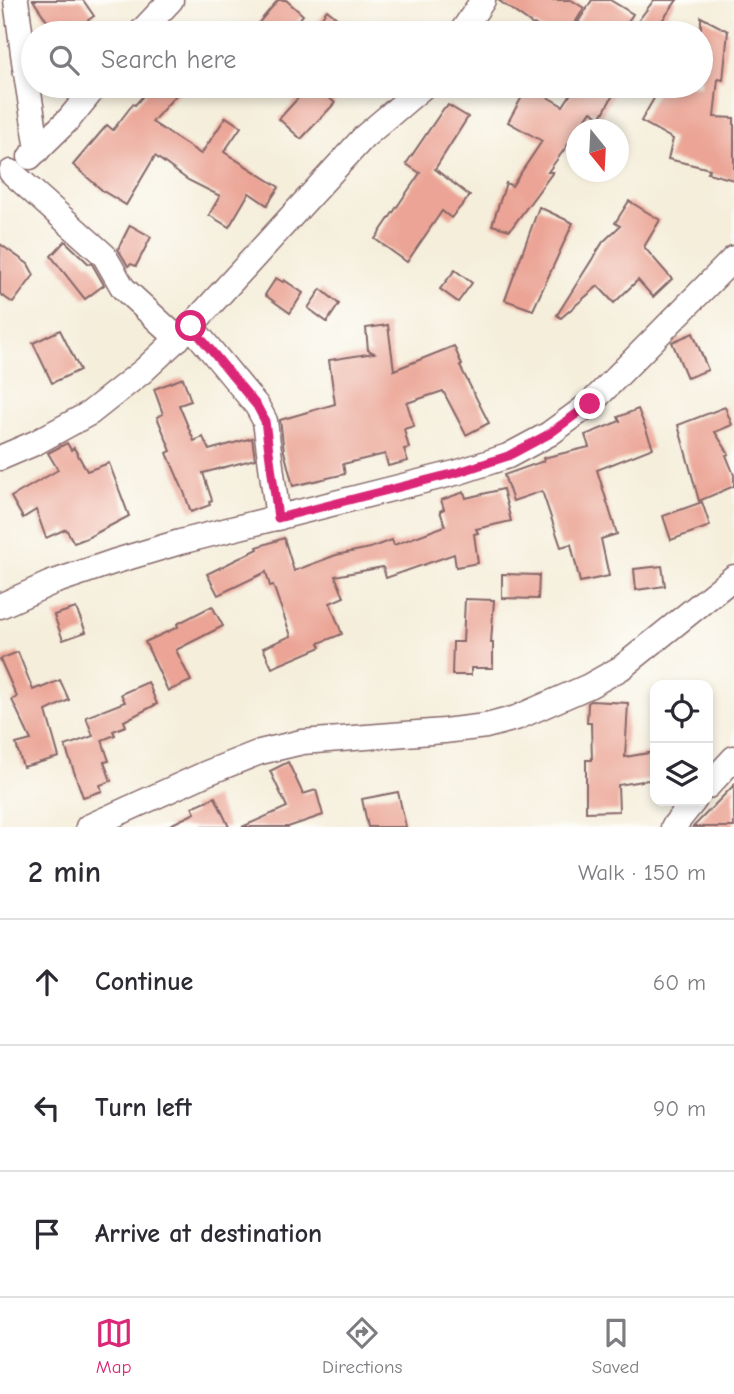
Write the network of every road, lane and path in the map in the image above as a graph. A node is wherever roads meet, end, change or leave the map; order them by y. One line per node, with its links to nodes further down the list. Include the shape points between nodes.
1 (16, 0): 7 (street)
2 (171, 0): 4 (street)
3 (483, 0): 5 (street)
4 (152, 21)
5 (469, 21)
6 (0, 37): 8 (street)
7 (21, 38)
8 (21, 58)
9 (30, 98): 12 (street)
10 (86, 98): 12 (street)
11 (410, 98): 15 (street, via 364,136)
12 (38, 150): 13 (street)
13 (6, 176): 15 (street, via 104,255 123,288)
14 (734, 258): 17 (street, via 590,404 549,434 508,456 459,472)
15 (185, 333): 16 (street, via 90,413); 17 (street, via 257,406 265,421)
16 (0, 458)
17 (278, 518): 19 (street, via 113,562)
18 (734, 577): 23 (street, via 621,668 516,718 443,731 302,742 260,752)
19 (0, 606)
20 (734, 758): 21 (street)
21 (713, 781)
22 (690, 806): 24 (street)
23 (88, 827)
24 (673, 827)

